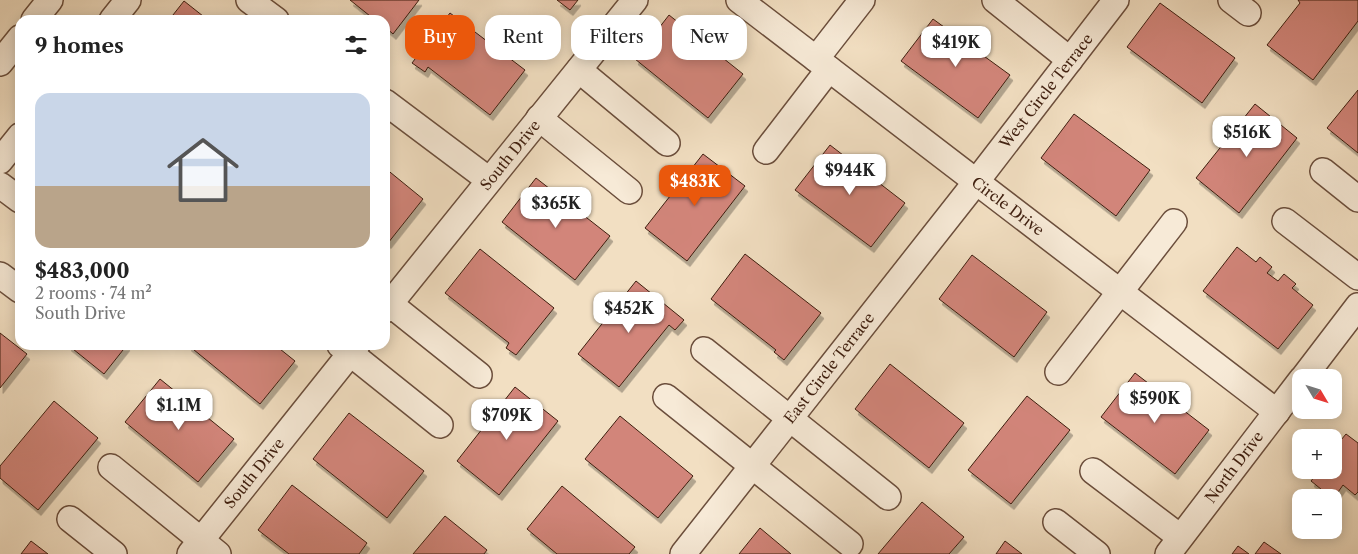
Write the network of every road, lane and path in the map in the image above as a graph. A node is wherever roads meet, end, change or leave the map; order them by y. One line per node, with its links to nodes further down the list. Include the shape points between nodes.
1 (50, 0): 9 (street)
2 (128, 0): 10 (street)
3 (249, 0): 11 (street)
4 (635, 0): 16 (street, South Drive)
5 (739, 0): 15 (street, Circle Drive)
6 (862, 0): 15 (street)
7 (995, 0): 13 (street)
8 (1103, 5): 13 (street, West Circle Terrace)
9 (38, 15)
10 (116, 15)
11 (269, 15)
12 (15, 44): 14 (street)
13 (1070, 60): 25 (street, West Circle Terrace)
14 (0, 63)
15 (822, 64): 21 (street); 25 (street, Circle Drive)
16 (579, 70): 18 (street, South Drive); 20 (street)
17 (390, 106): 24 (street)
18 (539, 118): 24 (street, South Drive); 27 (street)
19 (15, 142): 22 (street)
20 (667, 144)
21 (766, 151)
22 (0, 161)
23 (1322, 171): 29 (street)
24 (489, 180): 36 (street, South Drive)
25 (976, 182): 35 (street, Circle Drive); 48 (street, East Circle Terrace)
26 (0, 185): 28 (street)
27 (629, 190)
28 (15, 196)
29 (1358, 199)
30 (1285, 221): 33 (street)
31 (1174, 222): 35 (street)
32 (0, 275): 34 (street)
33 (1358, 277)
34 (15, 286)
35 (1120, 292): 43 (street); 47 (street, Circle Drive)
36 (390, 300)
37 (390, 306): 44 (street)
38 (1358, 306): 42 (street, North Drive)
39 (348, 350): 58 (street, South Drive)
40 (351, 350): 49 (street)
41 (704, 350): 48 (street)
42 (1310, 369)
43 (1058, 372)
44 (479, 375)
45 (1292, 392): 47 (street, North Drive)
46 (666, 397): 50 (street)
47 (1276, 412): 57 (street, North Drive)
48 (790, 419): 50 (street, East Circle Terrace); 53 (street)
49 (440, 425)
50 (752, 466): 56 (street); 60 (street, East Circle Terrace)
51 (111, 467): 58 (street)
52 (1093, 471): 57 (street)
53 (888, 497)
54 (70, 519): 59 (street)
55 (1056, 522): 61 (street)
56 (850, 544)
57 (1174, 546)
58 (203, 549)
59 (114, 554)
60 (683, 554)
61 (1097, 554)

